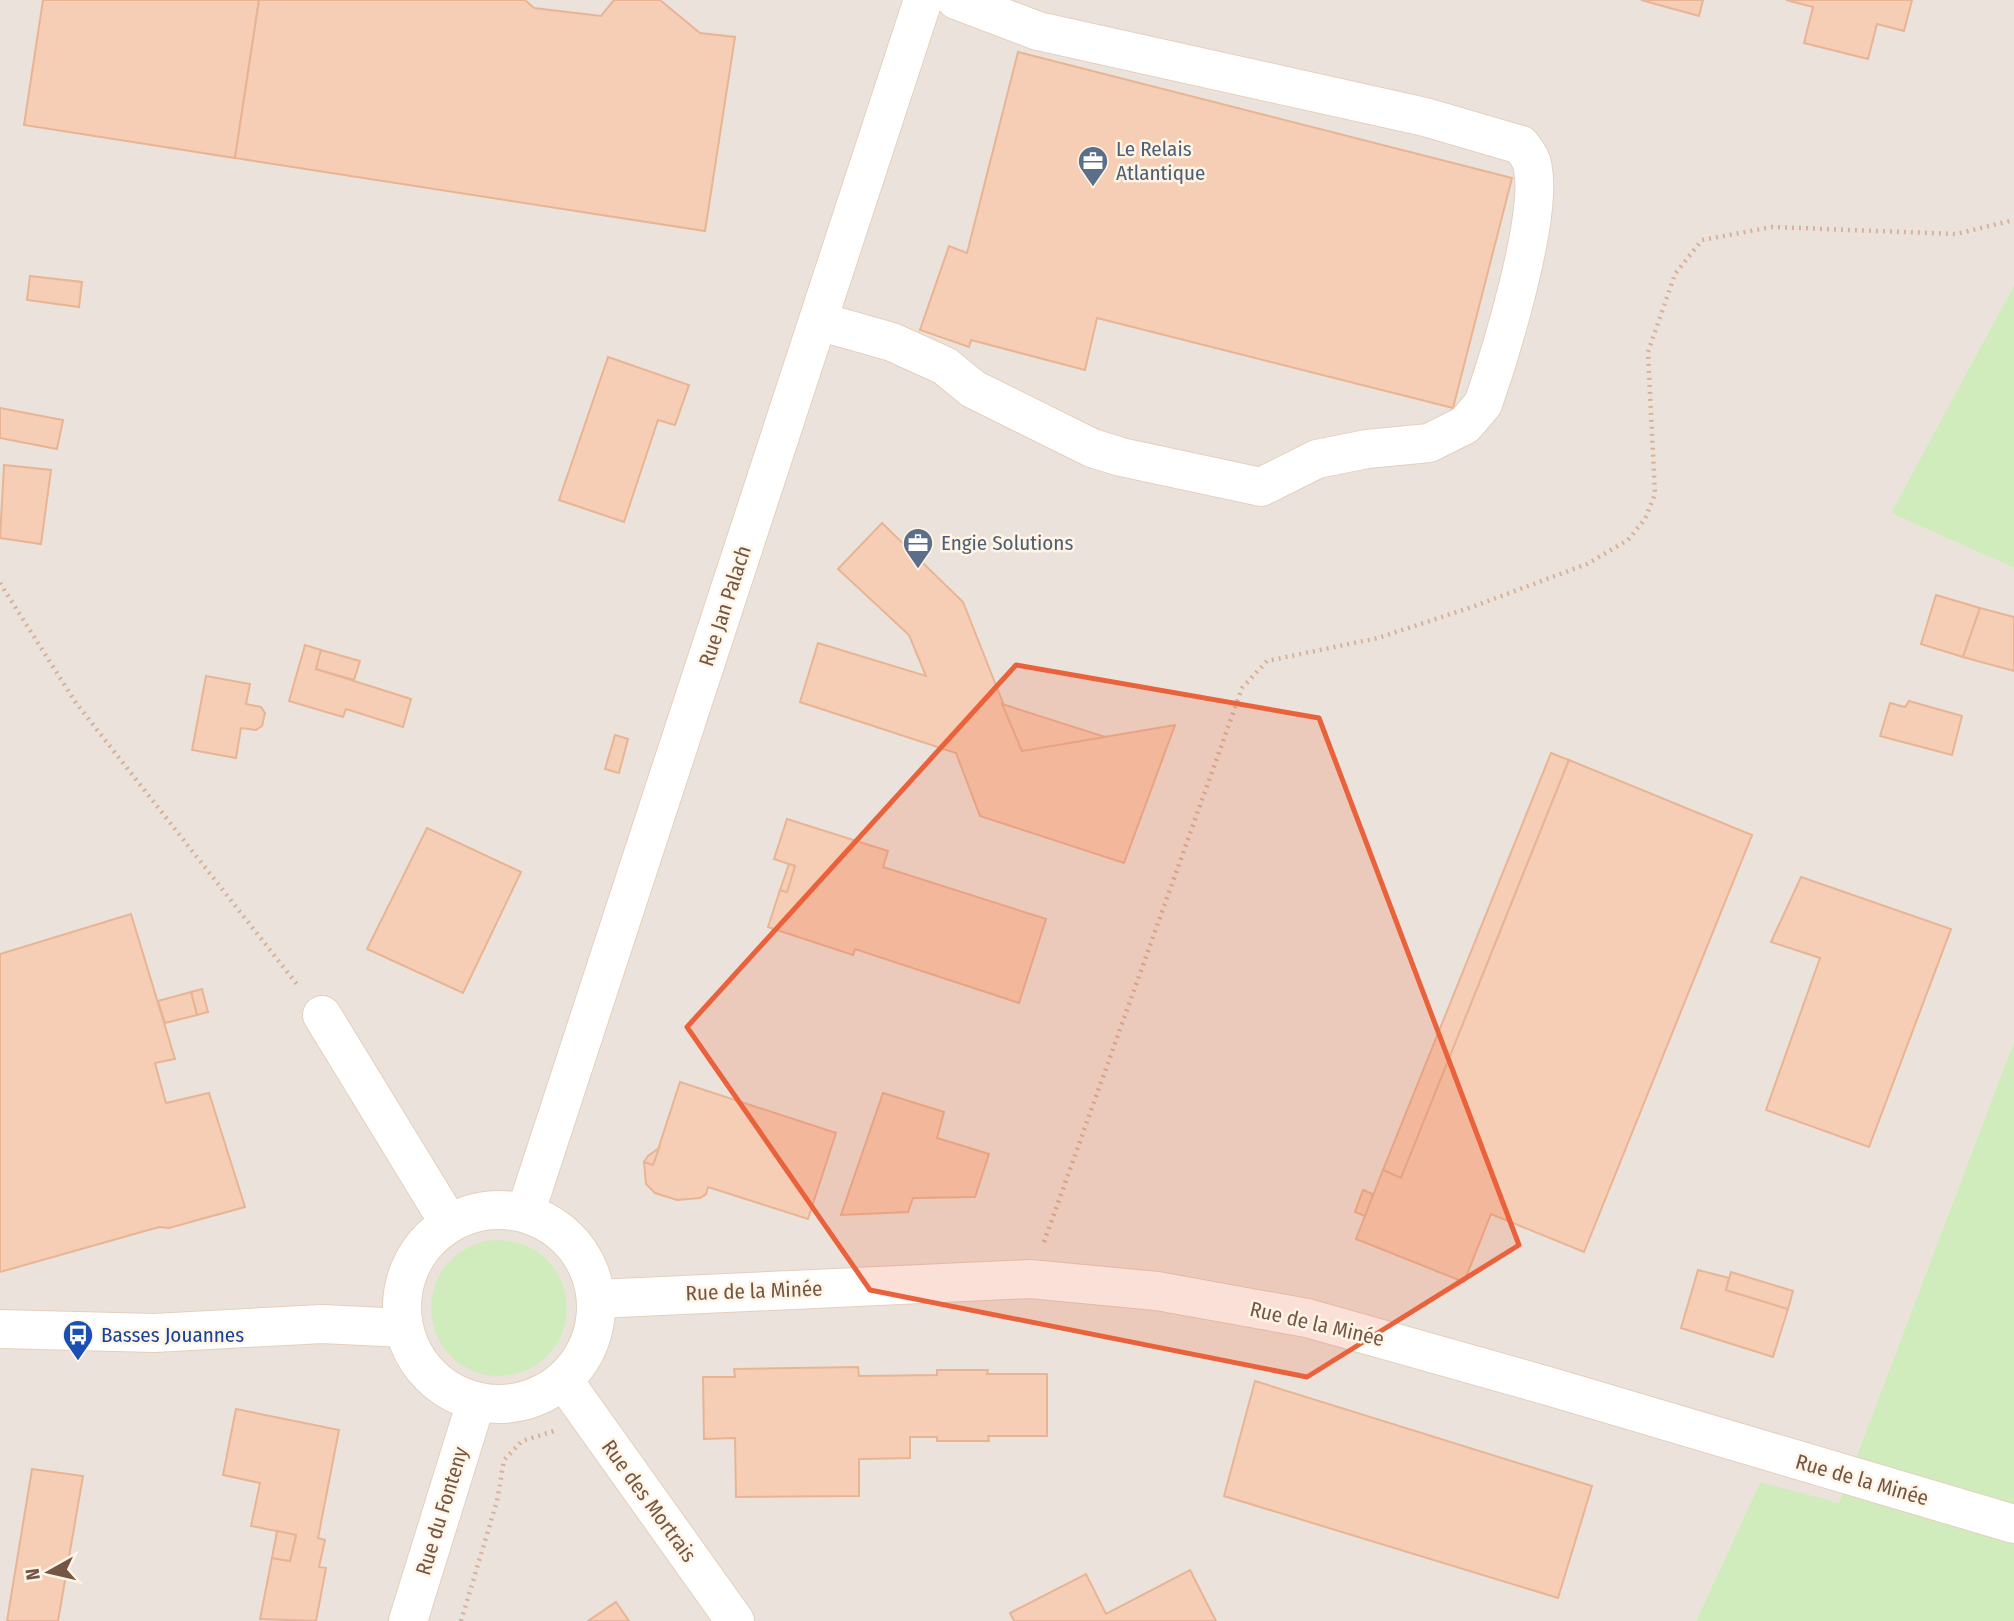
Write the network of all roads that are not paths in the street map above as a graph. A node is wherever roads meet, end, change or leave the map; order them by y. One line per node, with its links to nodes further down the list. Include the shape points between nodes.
1 (923, 0): 3 (street, Rue Jan Palach)
2 (956, 0): 3 (street, via 1038,31 1425,117 1521,145 1534,170 1531,226 1483,404 1465,425 1429,443 1317,460 1261,487 1092,448 973,389 934,361 892,342)
3 (818, 320): 5 (street, Rue Jan Palach)
4 (322, 1015): 6 (street)
5 (526, 1211): 6 (street, via 476,1212); 7 (street, via 577,1247 590,1271)
6 (449, 1223): 8 (street, via 430,1238 406,1280)
7 (597, 1299): 10 (street, via 591,1339); 12 (street, Rue de la Minée, via 1030,1279 1157,1291 1307,1318)
8 (404, 1328): 9 (street, via 321,1324 153,1333); 11 (street, via 430,1375 451,1392)
9 (0, 1329)
10 (564, 1381): 11 (street, via 523,1402); 14 (street, Rue des Mortrais)
11 (476, 1402): 13 (street, Rue du Fonteny)
12 (2014, 1524)
13 (408, 1621)
14 (735, 1621)

